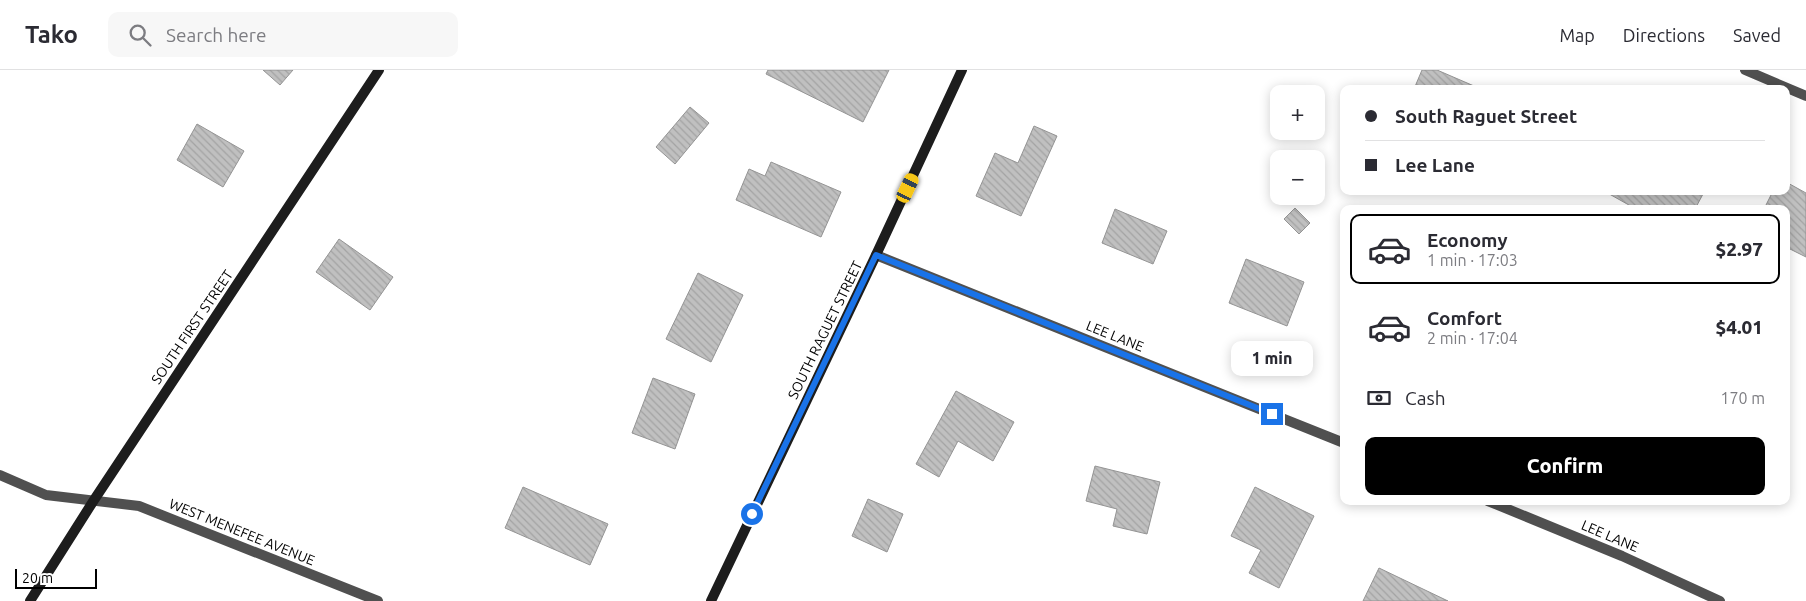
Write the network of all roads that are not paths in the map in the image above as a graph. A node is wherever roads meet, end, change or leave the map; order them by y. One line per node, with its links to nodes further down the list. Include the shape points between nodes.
1 (379, 70): 10 (street, SOUTH FIRST STREET)
2 (962, 70): 7 (street, SOUTH RAGUET STREET)
3 (1745, 70): 4 (street)
4 (1780, 85)
5 (1790, 89): 6 (street)
6 (1806, 96)
7 (876, 255): 8 (street, LEE LANE); 14 (street, SOUTH RAGUET STREET)
8 (1340, 441)
9 (0, 475): 10 (street, WEST MENEFEE AVENUE, via 46,495)
10 (94, 500): 12 (street, SOUTH FIRST STREET); 13 (street, WEST MENEFEE AVENUE, via 139,506)
11 (1498, 505): 15 (street, LEE LANE)
12 (30, 601)
13 (378, 601)
14 (711, 601)
15 (1720, 601)

